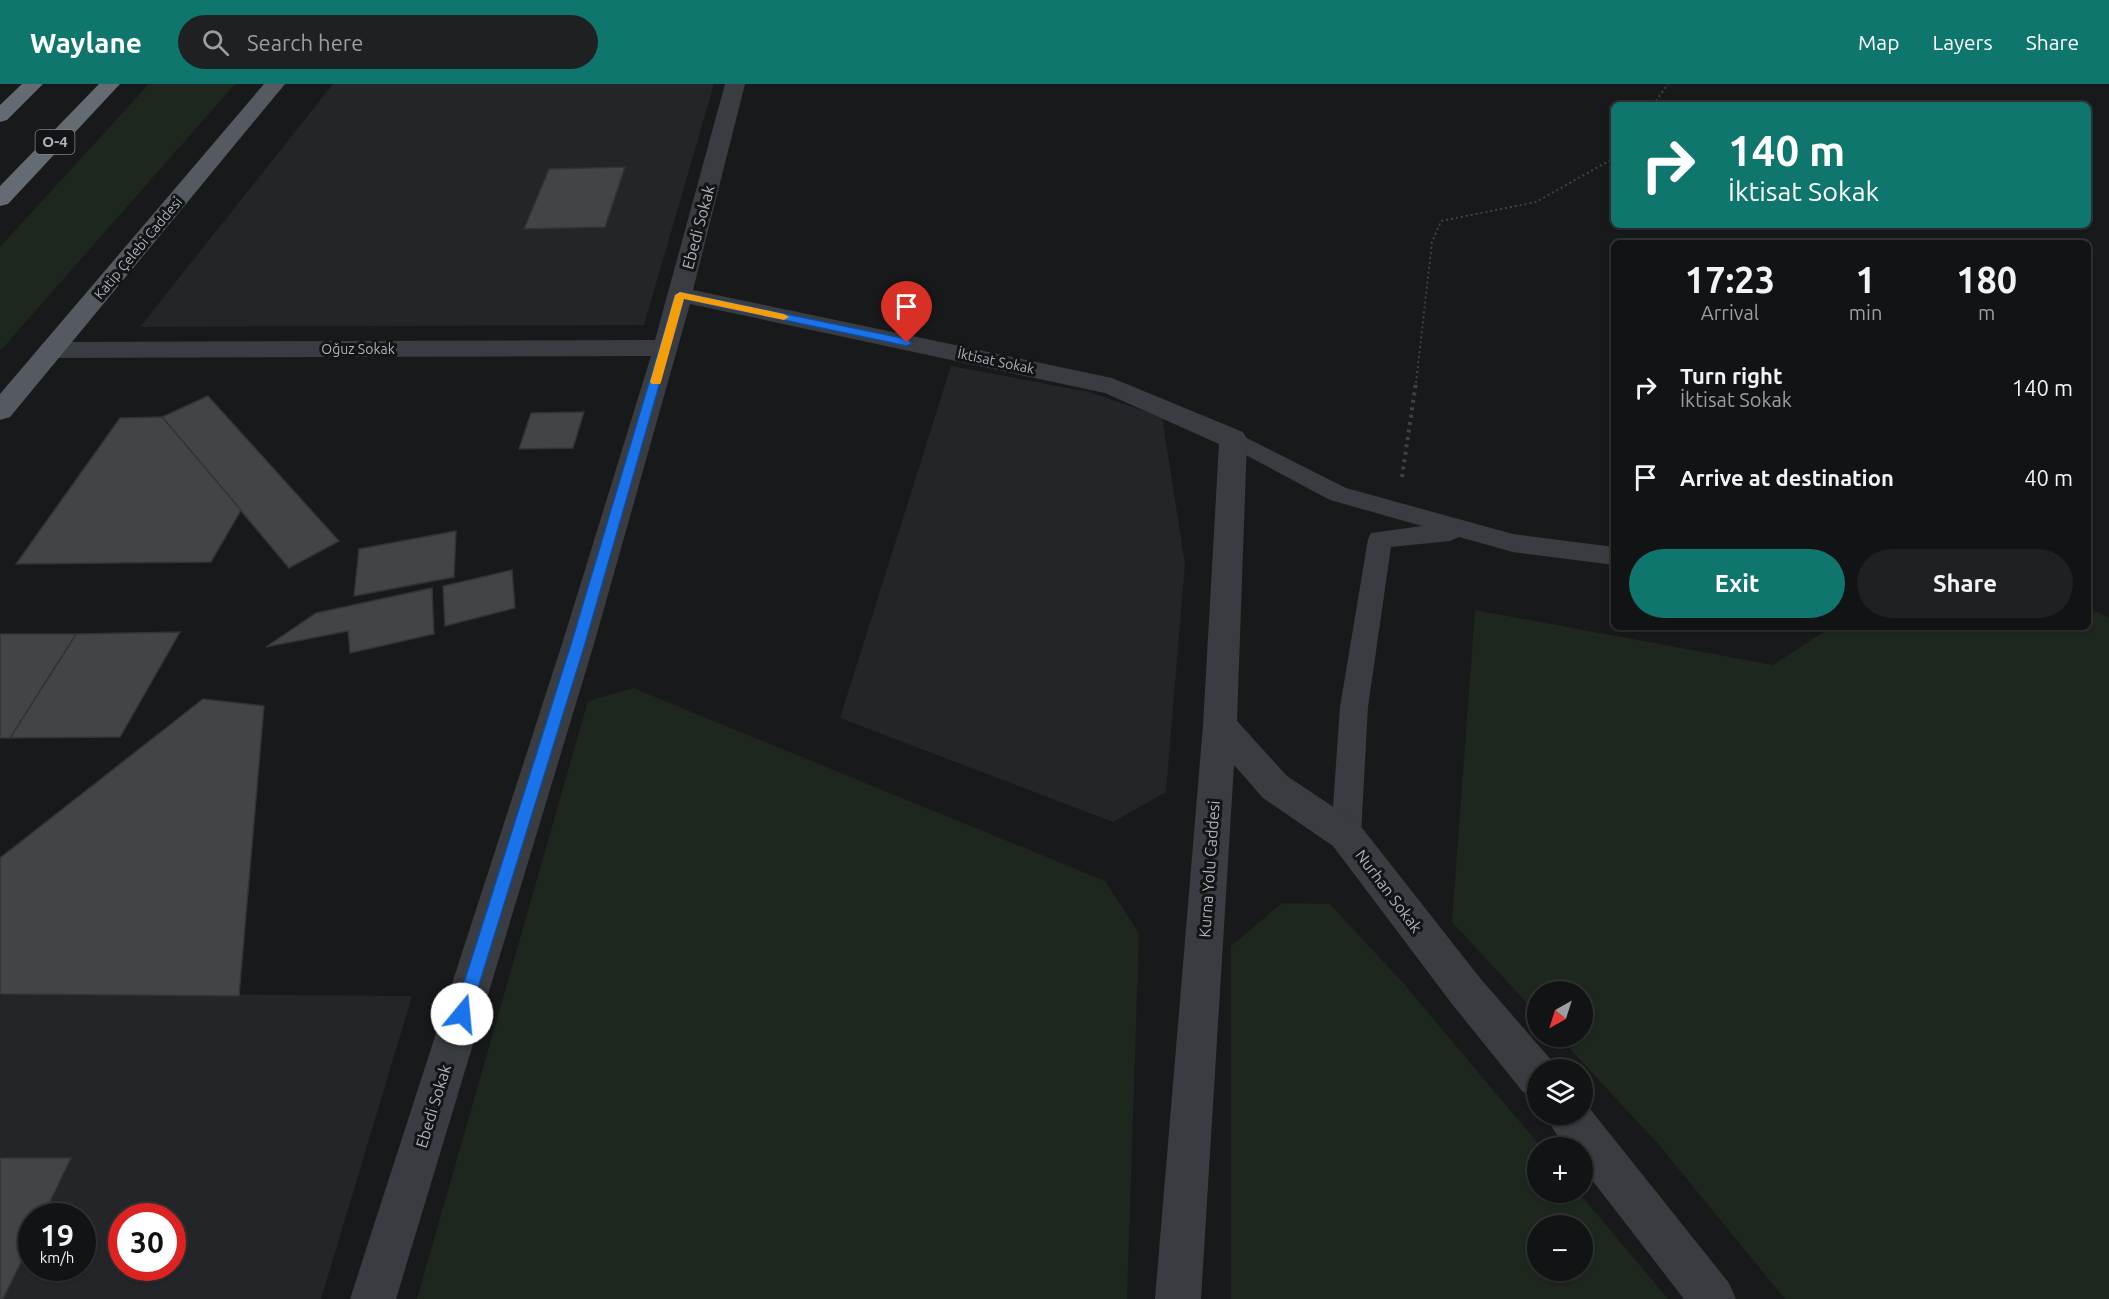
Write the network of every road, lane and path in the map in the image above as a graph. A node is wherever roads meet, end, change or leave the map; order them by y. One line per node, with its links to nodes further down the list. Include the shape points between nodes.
1 (33, 84): 7 (highway)
2 (110, 84): 9 (highway, O-4)
3 (275, 84): 12 (main road, Katip Çelebi Caddesi)
4 (735, 84): 10 (street, Ebedi Sokak)
5 (1668, 84): 6 (path)
6 (1655, 102)
7 (0, 116)
8 (1611, 160): 15 (path, via 1536,202 1441,221 1432,242 1413,408)
9 (0, 199)
10 (680, 295): 11 (street, Ebedi Sokak); 14 (street, İktisat Sokak, via 1112,386)
11 (666, 348): 12 (street, Oğuz Sokak); 22 (street, Ebedi Sokak, via 578,644)
12 (51, 350): 13 (main road, Katip Çelebi Caddesi)
13 (0, 411)
14 (1233, 439): 15 (lane, via 1338,494); 18 (street, Kurna Yolu Caddesi)
15 (1396, 511): 16 (lane)
16 (1463, 531): 17 (lane, via 1513,543); 19 (lane, via 1380,539 1354,707)
17 (1611, 556)
18 (1220, 725): 19 (street, Nurhan Sokak, via 1275,787); 23 (street, Kurna Yolu Caddesi)
19 (1346, 835): 20 (street, Nurhan Sokak)
20 (1527, 1064)
21 (1577, 1125): 24 (street)
22 (373, 1299)
23 (1178, 1299)
24 (1713, 1299)

